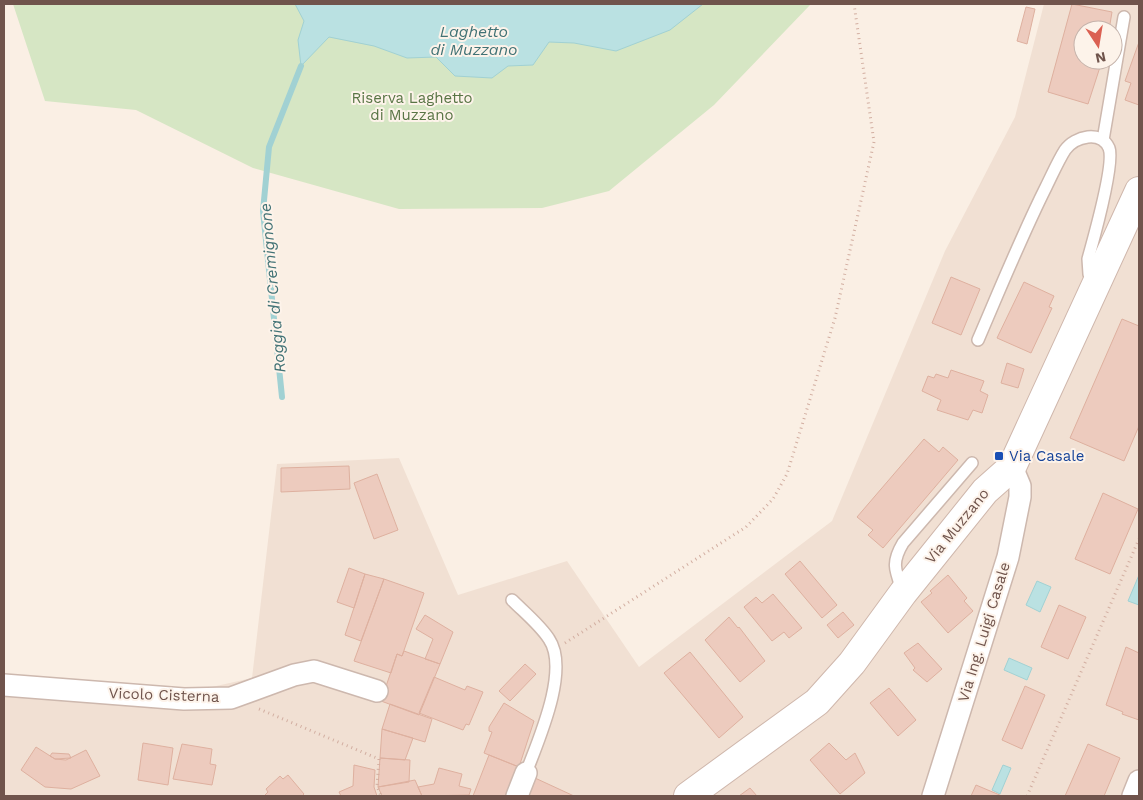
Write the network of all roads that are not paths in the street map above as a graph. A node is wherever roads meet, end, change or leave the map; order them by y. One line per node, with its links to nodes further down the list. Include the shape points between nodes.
1 (1124, 17): 2 (lane)
2 (1103, 140): 4 (lane, via 1110,150 1088,260); 5 (lane, via 1093,136 1080,138 1066,149 1036,206)
3 (1139, 191): 4 (street, Via Muzzano)
4 (1094, 286): 7 (street, Via Muzzano)
5 (978, 340)
6 (972, 463): 8 (lane, via 903,543 895,557)
7 (1012, 467): 8 (street, Via Muzzano, via 985,491); 16 (street, Via Ing. Luigi Casale, via 1020,486 1020,497 1008,556)
8 (903, 593): 15 (street, Via Muzzano, via 852,664 816,702)
9 (512, 600): 12 (lane, via 550,639 554,650 555,680 543,727)
10 (4, 686): 11 (street, Vicolo Cisterna, via 184,699 231,698 314,671)
11 (377, 691)
12 (526, 773): 14 (street)
13 (1139, 781): 17 (street)
14 (517, 796)
15 (688, 796)
16 (933, 796)
17 (1133, 796)

